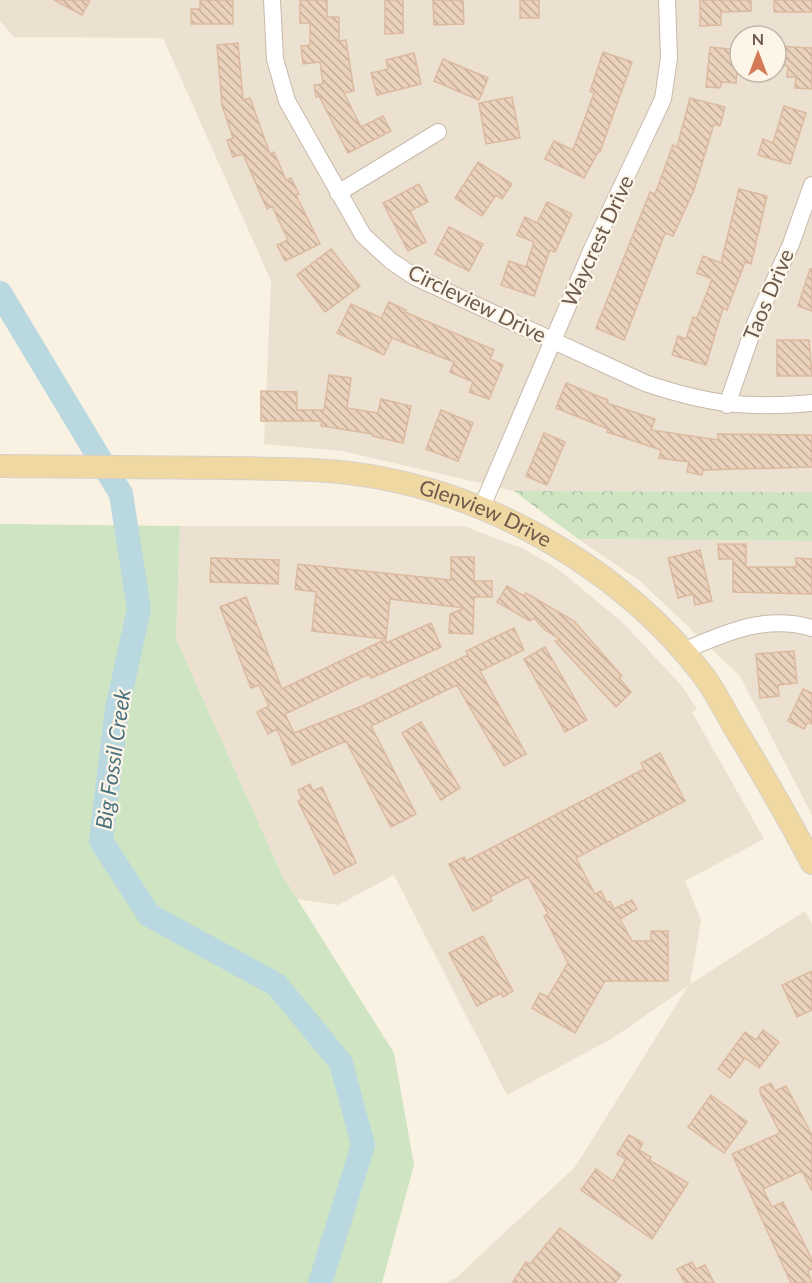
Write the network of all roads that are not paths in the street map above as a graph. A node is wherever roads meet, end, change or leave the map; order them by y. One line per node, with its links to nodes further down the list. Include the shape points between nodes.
1 (272, 0): 5 (street, Circleview Drive, via 280,81)
2 (668, 0): 6 (street, Waycrest Drive, via 669,58 663,99)
3 (438, 132): 5 (street)
4 (812, 185): 8 (street, Taos Drive, via 792,244 756,321)
5 (338, 193): 6 (street, Circleview Drive, via 363,235 391,261 415,277)
6 (553, 341): 8 (street, Circleview Drive, via 645,383); 10 (street, Waycrest Drive)
7 (812, 404): 8 (street, Circleview Drive, via 766,408)
8 (727, 405)
9 (0, 466): 10 (main road, Glenview Drive, via 295,470 378,477)
10 (481, 509): 12 (main road, Glenview Drive, via 530,529 586,565 638,605)
11 (812, 628): 12 (street, via 793,622 747,626)
12 (683, 651): 13 (main road, Glenview Drive, via 710,686 780,801)
13 (812, 864)

